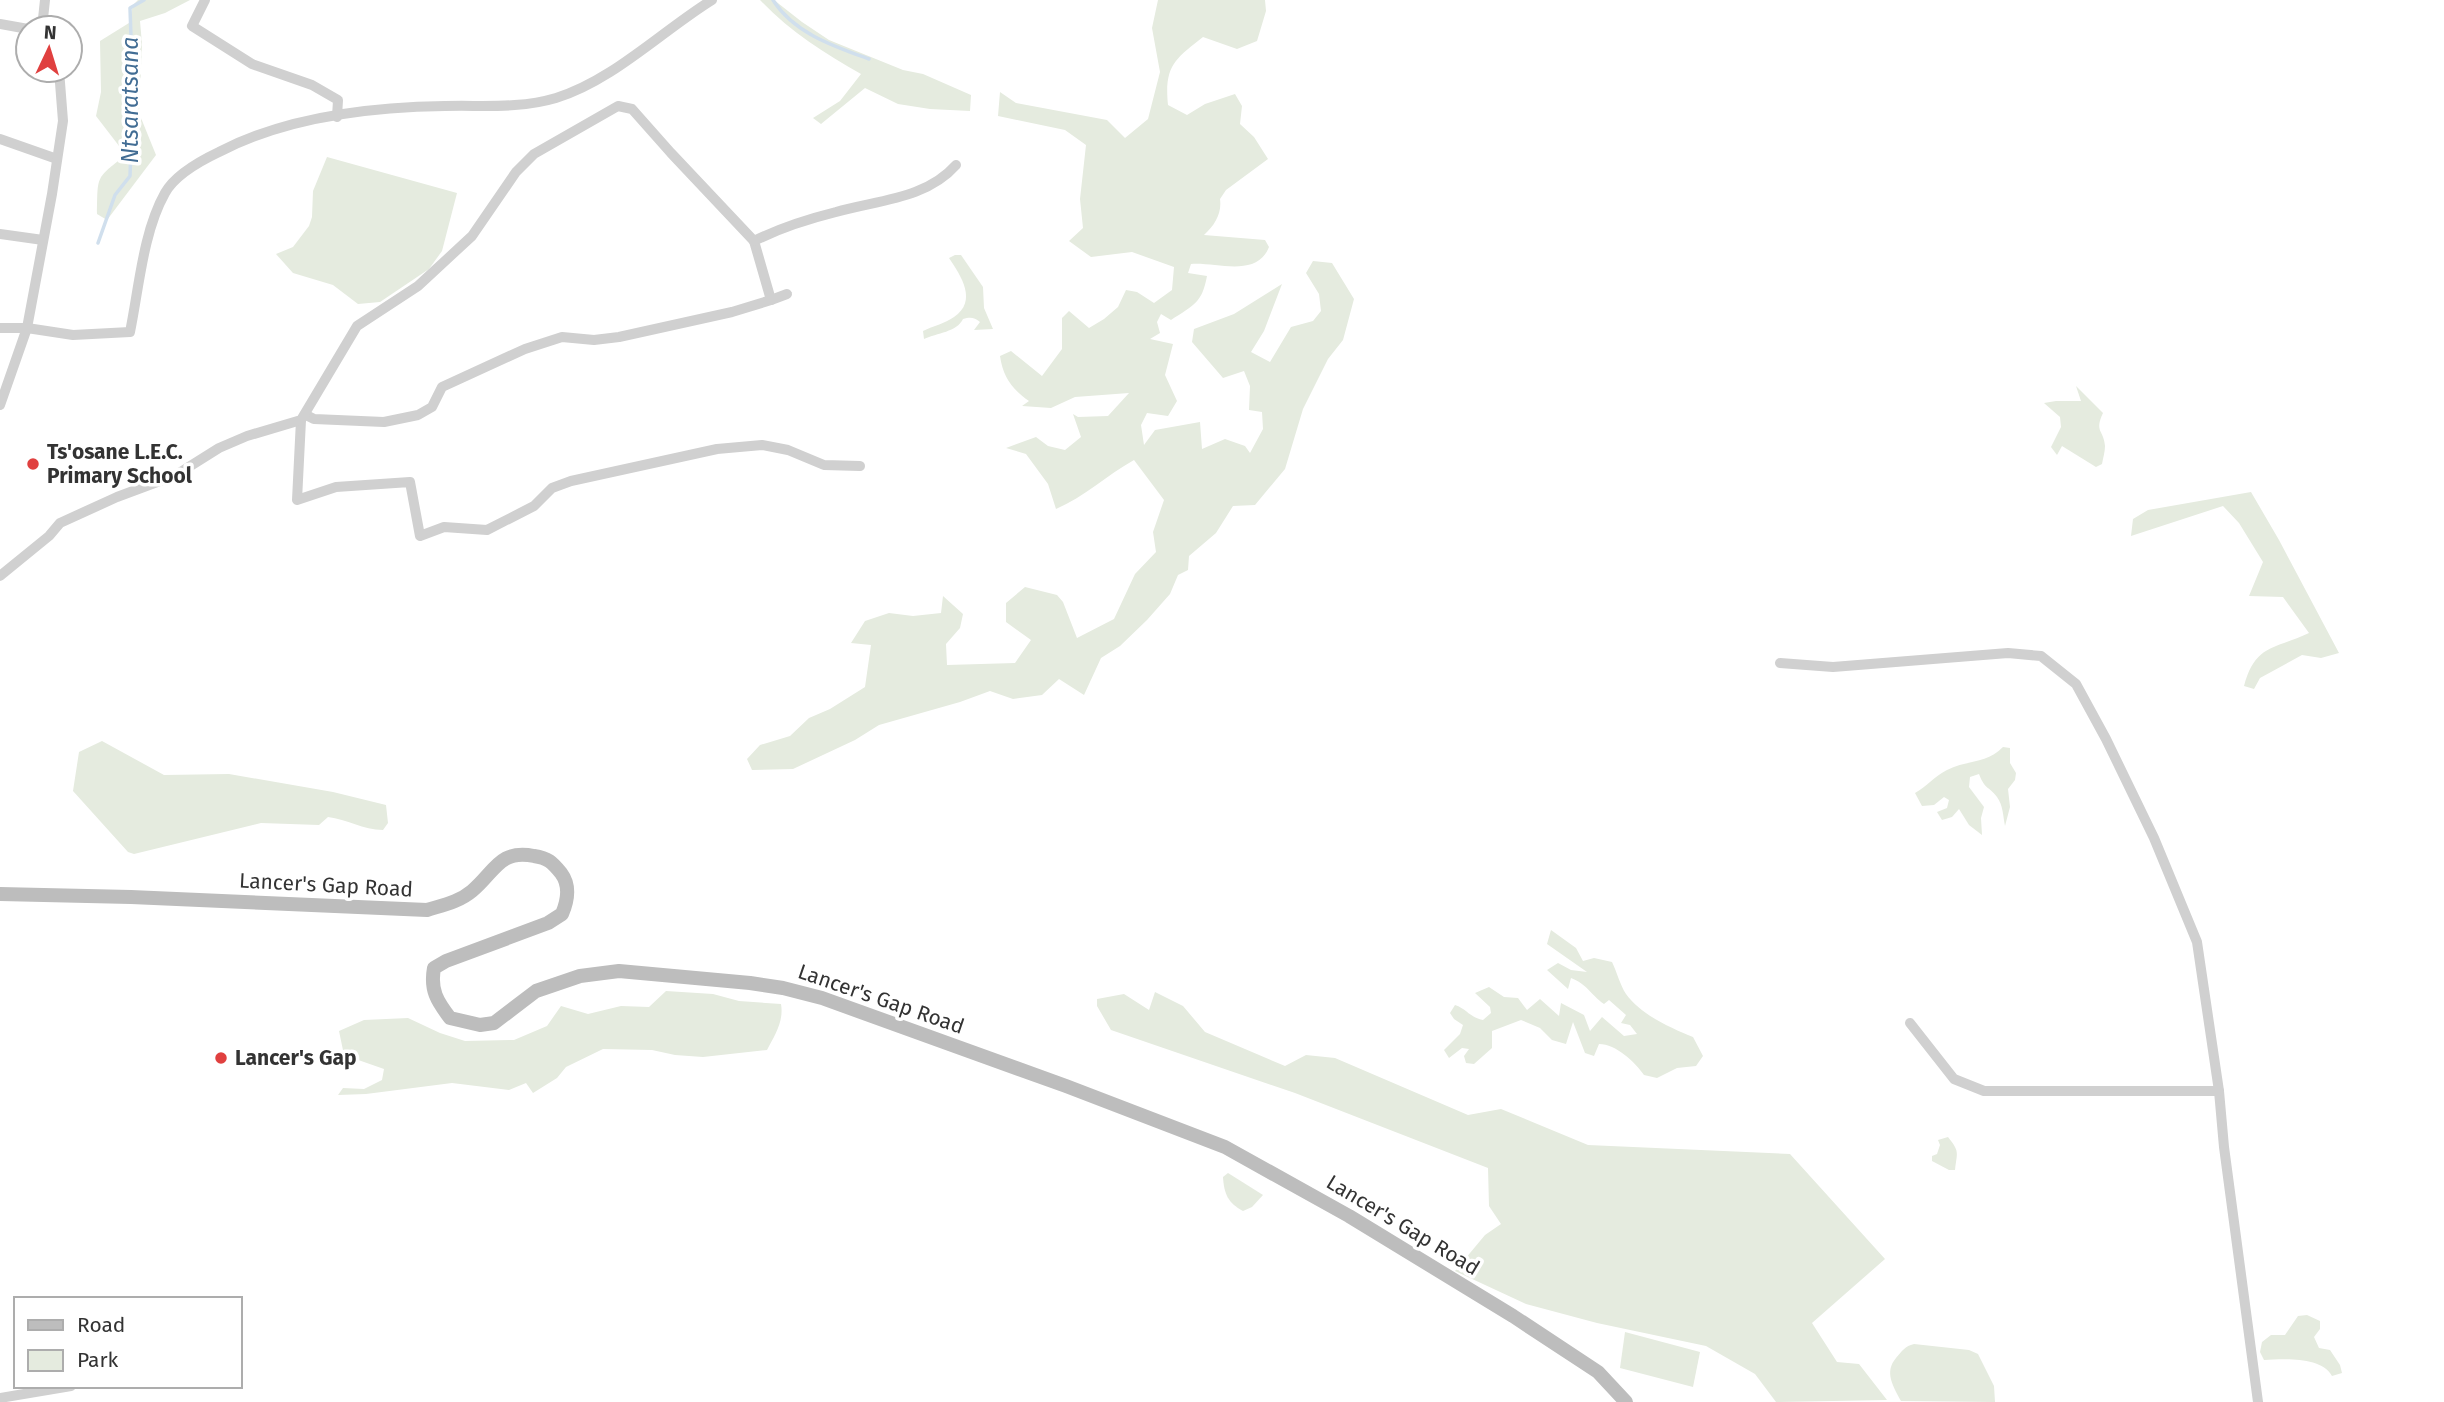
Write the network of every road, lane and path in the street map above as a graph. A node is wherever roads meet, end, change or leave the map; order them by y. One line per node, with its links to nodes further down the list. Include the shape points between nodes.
1 (205, 0): 4 (street, via 192,26 252,64 312,85 338,100)
2 (712, 0): 4 (street, via 611,72 557,98 522,106 398,108)
3 (60, 84): 6 (street, via 63,121)
4 (337, 117): 14 (street, via 251,136 195,164 166,191 153,220 130,332 73,335)
5 (0, 139): 6 (street)
6 (57, 159): 9 (street)
7 (956, 165): 10 (street, via 925,190 835,212)
8 (0, 234): 9 (street)
9 (43, 240): 14 (street)
10 (754, 241): 12 (street); 16 (street, via 632,108 618,106 534,154 516,172 472,236 418,286 357,326)
11 (787, 294): 12 (street)
12 (771, 300): 16 (street, via 619,337 562,337 525,349 442,387 432,407 418,415 384,422)
13 (0, 328): 14 (street)
14 (27, 328): 15 (street)
15 (0, 405)
16 (304, 417): 17 (street, via 297,500 336,487 410,482 420,536 444,527 487,530 534,506 552,488 571,481 717,449 774,446 824,465); 18 (street, via 219,448 176,475 60,523)
17 (860, 466)
18 (0, 576)
19 (1780, 663): 22 (street, via 1833,667 2008,653 2041,656 2076,684 2154,838 2197,942)
20 (0, 894): 25 (main road, Lancer's Gap Road, via 427,910 472,891 506,857 547,858 566,880 562,914 434,968 434,997 450,1018 480,1025 494,1023 536,991 580,976 619,971 750,983 822,998 1225,1147 1513,1316 1598,1372)
21 (1910, 1023): 22 (street, via 1954,1079 1984,1091)
22 (2219, 1091): 26 (street)
23 (59, 1388): 24 (street)
24 (0, 1398)
25 (1626, 1402)
26 (2258, 1402)

